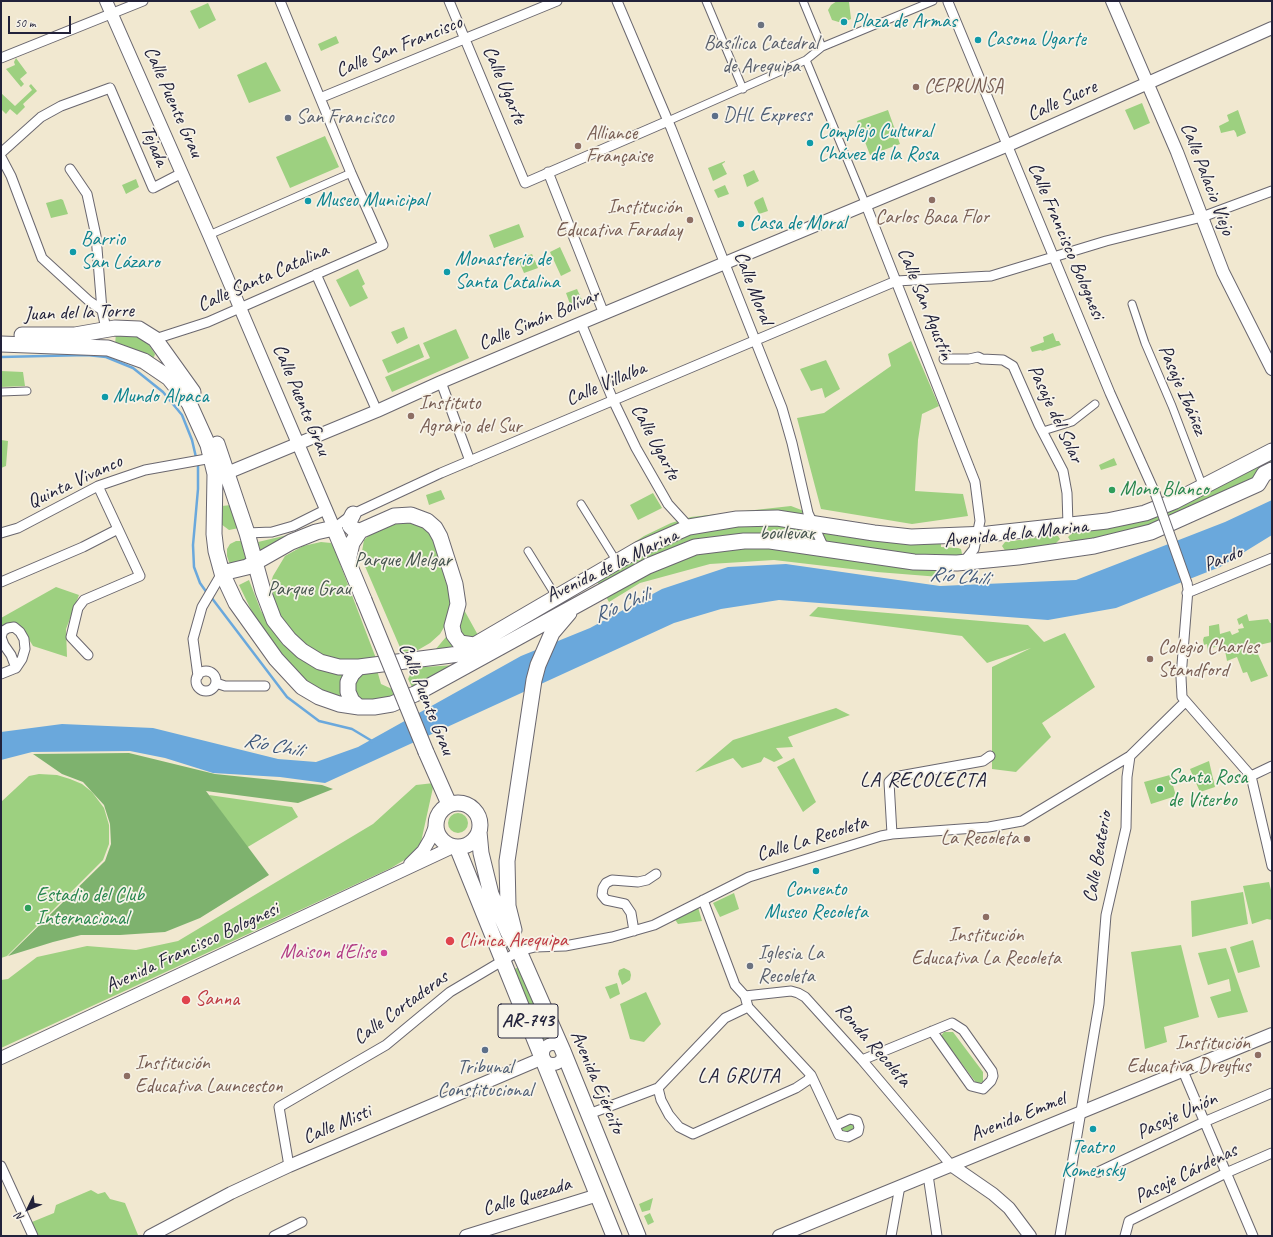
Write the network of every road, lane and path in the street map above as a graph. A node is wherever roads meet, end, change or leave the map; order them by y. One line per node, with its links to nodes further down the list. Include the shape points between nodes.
1 (106, 1): 12 (street, Calle Puente Grau)
2 (143, 1): 12 (street)
3 (280, 1): 20 (street)
4 (449, 1): 14 (street, Calle Ugarte)
5 (557, 1): 14 (street, Calle San Francisco)
6 (617, 1): 21 (street, Calle Moral)
7 (706, 1): 19 (street)
8 (802, 1): 15 (street)
9 (932, 1): 15 (street)
10 (948, 1): 22 (street, Calle Francisco Bolognesi)
11 (1112, 1): 18 (street, Calle Palacio Viejo)
12 (111, 14): 16 (street); 28 (street, Calle Puente Grau)
13 (1272, 28): 18 (street, Calle Sucre)
14 (465, 39): 20 (street, Calle San Francisco); 26 (street, Calle Ugarte, via 525,183)
15 (822, 47): 17 (street)
16 (1, 58)
17 (806, 60): 19 (street); 32 (street, Calle San Agustín)
18 (1148, 84): 22 (street, Calle Sucre); 33 (street, Calle Palacio Viejo)
19 (743, 89): 21 (street)
20 (320, 98): 29 (street)
21 (668, 121): 26 (street); 36 (street, Calle Moral)
22 (1006, 146): 32 (street, Calle Sucre); 35 (street, Calle Francisco Bolognesi)
23 (1, 153): 28 (street, Tejada, via 41,117 61,106 110,88 153,188)
24 (1, 157): 30 (street)
25 (70, 169): 41 (street, via 86,194 96,236)
26 (548, 172): 42 (street)
27 (1, 173): 30 (street)
28 (182, 173): 34 (street, Calle Puente Grau)
29 (351, 173): 34 (street); 37 (street, Calle Santa Catalina, via 383,245)
30 (11, 176): 41 (street, via 42,258 88,301)
31 (1272, 191): 33 (street)
32 (866, 205): 36 (street, Calle Simón Bolívar); 38 (street, Calle San Agustín)
33 (1202, 217): 35 (street); 53 (street, Calle Palacio Viejo, via 1226,279)
34 (209, 235): 40 (street, Calle Puente Grau)
35 (1053, 256): 38 (street, via 991,276); 101 (street, Calle Francisco Bolognesi, bridge, via 1155,493 1187,582)
36 (724, 264): 42 (street, Calle Simón Bolívar); 48 (street, Calle Moral)
37 (316, 274): 40 (street, Calle Santa Catalina); 60 (street)
38 (896, 281): 48 (street, Calle Villalba); 84 (street, Calle San Agustín, via 969,463 978,497)
39 (1132, 304): 70 (street, Pasaje Ibáñez)
40 (240, 307): 46 (street, Calle Santa Catalina, via 196,326); 63 (street, Calle Puente Grau)
41 (102, 310): 44 (street)
42 (604, 314): 43 (street, Calle Simón Bolívar)
43 (582, 323): 55 (street, Calle Simón Bolívar); 58 (street, Calle Ugarte)
44 (106, 329): 46 (main road, Juan del la Torre, via 139,329); 47 (main road, Juan del la Torre)
45 (1, 335): 47 (main road, Juan del la Torre)
46 (155, 339): 50 (main road, Juan del la Torre); 52 (main road, via 160,346 160,352 156,358)
47 (85, 340): 49 (main road, Juan del la Torre); 52 (main road, Juan del la Torre)
48 (754, 342): 58 (street, Calle Villalba); 75 (street, Calle Moral, via 786,421)
49 (1, 344)
50 (168, 358): 54 (main road, via 160,357 155,362); 61 (main road, Juan del la Torre, via 197,398)
51 (944, 359): 62 (street, Pasaje del Solar, via 978,357 1010,363)
52 (144, 361): 54 (main road, Juan del la Torre)
53 (1272, 368)
54 (157, 369): 61 (main road, Juan del la Torre, via 179,390)
55 (441, 382): 60 (street, Calle Simón Bolívar); 66 (street)
56 (27, 391): 57 (street)
57 (1, 392)
58 (613, 400): 66 (street, Calle Villalba); 77 (street, Calle Ugarte, via 636,448 668,504)
59 (1094, 404): 62 (street, via 1072,422)
60 (378, 411): 63 (street, Calle Simón Bolívar)
61 (206, 426): 65 (main road, Juan del la Torre); 68 (main road, Juan del la Torre)
62 (1043, 431): 76 (street, Pasaje del Solar, via 1064,476 1067,493)
63 (298, 443): 68 (street, Calle Simón Bolívar); 72 (street, Calle Puente Grau)
64 (1272, 451): 70 (main road, Avenida de la Marina)
65 (209, 459): 69 (street, Quinta Vivanco, via 145,470); 88 (main road, Juan del la Torre, via 216,490)
66 (470, 461): 73 (street, Calle Villalba)
67 (1272, 470): 90 (main road, Avenida de la Marina, via 1264,474 1258,484 1151,532)
68 (227, 473): 83 (main road, Juan del la Torre)
69 (98, 486): 79 (street); 82 (street, Quinta Vivanco, via 18,528)
70 (1203, 487): 76 (main road, Avenida de la Marina, via 1130,518)
71 (581, 504): 94 (street)
72 (327, 509): 78 (street, Calle Puente Grau); 83 (street, via 293,526 272,532)
73 (353, 514): 78 (street, Calle Villalba); 80 (main road, via 350,526)
74 (789, 519): 75 (main road, Avenida de la Marina); 77 (main road, Avenida de la Marina, via 737,519); 85 (main road, via 795,532)
75 (811, 523): 84 (main road, Avenida de la Marina, via 912,537); 87 (street, Calle Moral)
76 (1064, 525): 81 (main road, Avenida de la Marina); 90 (main road, via 1067,537)
77 (689, 527): 94 (main road, Avenida de la Marina, via 662,537)
78 (334, 528): 86 (main road, via 303,537); 93 (main road, Calle Puente Grau)
79 (118, 529): 98 (street); 104 (street, via 140,576 84,600 78,608 71,637)
80 (360, 532): 93 (main road, via 352,543); 103 (main road, via 389,517 400,515 417,516 431,524 442,541 456,590 458,604 452,626 454,635 460,643)
81 (1003, 532): 84 (main road, Avenida de la Marina); 91 (main road, via 998,547)
82 (1, 533)
83 (247, 533): 96 (main road, Avenida de la Marina)
84 (978, 535): 95 (street, Calle San Agustín, via 974,549)
85 (787, 543): 87 (main road, Avenida de la Marina); 102 (main road, Avenida de la Marina, via 744,541 695,547 648,566)
86 (281, 548): 96 (main road); 100 (main road, via 271,559 265,573)
87 (824, 548): 95 (main road, Avenida de la Marina, via 914,562)
88 (216, 551): 97 (main road, Avenida de la Marina)
89 (528, 551): 99 (street, via 554,593)
90 (1062, 551): 91 (main road, Avenida de la Marina)
91 (1004, 558): 95 (main road, Avenida de la Marina)
92 (1272, 558): 101 (street, Pardo)
93 (348, 561): 117 (main road, Calle Puente Grau, bridge)
94 (617, 562): 99 (main road, Avenida de la Marina)
95 (963, 563)
96 (255, 564): 97 (main road); 100 (main road, Avenida de la Marina)
97 (222, 573): 108 (street, via 204,604 193,639); 112 (main road, Avenida de la Marina, via 236,603 289,674 302,687 319,697)
98 (1, 582)
99 (579, 583): 103 (main road, Avenida de la Marina)
100 (263, 591): 105 (main road, Avenida de la Marina, via 274,620 289,640 302,651 320,662 338,667)
101 (1187, 593): 111 (street, via 1182,677 1182,697)
102 (588, 599): 112 (main road, Avenida de la Marina, via 415,694 392,704); 127 (main road, via 573,610 552,633 538,665 507,861 508,906)
103 (474, 645): 105 (main road, Avenida de la Marina, via 449,656)
104 (88, 655)
105 (360, 667): 112 (main road, via 348,682 348,692 352,701)
106 (16, 668): 107 (street)
107 (1, 674)
108 (198, 676): 109 (street, via 205,671 211,672); 109 (street, via 197,686 202,690 209,690)
109 (216, 683): 110 (street, via 225,686)
110 (265, 686)
111 (1185, 702): 114 (street); 116 (street)
112 (359, 707)
113 (990, 756): 120 (street, via 983,761 894,777 889,782)
114 (1130, 756): 120 (street, Calle La Recoleta, via 1022,821 989,827); 141 (street, Calle Beaterio, via 1126,828 1106,915 1099,1004)
115 (1272, 766): 116 (street)
116 (1251, 776): 122 (street)
117 (449, 804): 118 (main road, via 438,814); 119 (main road, AR-743, via 459,802 472,808 480,822)
118 (436, 824): 121 (main road, via 439,837); 123 (street, Avenida Francisco Bolognesi, via 423,851)
119 (479, 832): 121 (main road, via 472,842); 127 (main road, Avenida Ejército / AR-743, via 491,894 508,932)
120 (892, 834): 125 (street, Calle La Recoleta, via 749,877)
121 (456, 847): 123 (street, Avenida Francisco Bolognesi); 128 (main road, Avenida Ejército / AR-743)
122 (1272, 866)
123 (398, 872): 134 (street, Avenida Francisco Bolognesi)
124 (656, 874): 126 (street, via 638,882 612,880 603,888 602,895 606,900 625,904 631,913)
125 (703, 900): 126 (street, Calle La Recoleta, via 654,925); 129 (street, via 735,985)
126 (634, 931): 127 (street, Calle La Recoleta, via 566,946)
127 (520, 950): 128 (street, Calle La Recoleta); 133 (main road, Avenida Ejército / AR-743)
128 (503, 960): 135 (main road, Avenida Ejército / AR-743); 148 (street, Calle Cortaderas, via 450,992 386,1045 279,1108)
129 (745, 996): 130 (street); 136 (street, Ronda Recoleta, via 798,993)
130 (748, 1007): 138 (street); 139 (street, via 725,1018)
131 (932, 1031): 131 (street, via 952,1023 963,1030 992,1071 991,1081 983,1089 971,1086); 136 (street)
132 (1272, 1034): 137 (street, Avenida Emmel)
133 (563, 1051): 135 (street, via 563,1056 556,1064 546,1062); 142 (main road, Avenida Ejército / AR-743)
134 (1, 1058)
135 (543, 1058): 148 (street, Calle Misti); 154 (main road, Avenida Ejército / AR-743)
136 (862, 1060): 146 (street, Ronda Recoleta)
137 (1183, 1071): 141 (street, Avenida Emmel); 143 (street)
138 (811, 1075): 139 (street, via 796,1088 693,1134 679,1127 669,1115 660,1100); 144 (street)
139 (658, 1088): 142 (street)
140 (1272, 1093): 143 (street, Pasaje Unión)
141 (1081, 1112): 146 (street, Avenida Emmel); 166 (street, Calle Beaterio)
142 (589, 1114): 153 (main road, Avenida Ejército / AR-743)
143 (1204, 1122): 149 (street, Pasaje Unión); 150 (street)
144 (835, 1126)
145 (1272, 1153): 150 (street, Pasaje Cárdenas)
146 (951, 1165): 151 (street, Avenida Emmel); 165 (street, Ronda Recoleta, via 1004,1203)
147 (1, 1166): 156 (street)
148 (289, 1166): 157 (street, Calle Misti)
149 (1098, 1172)
150 (1226, 1173): 167 (street, Pasaje Cárdenas, via 1128,1221); 168 (street)
151 (928, 1175): 152 (street, Avenida Emmel); 164 (street)
152 (900, 1186): 162 (street, Avenida Emmel); 163 (street)
153 (619, 1189): 154 (main road, via 611,1183 606,1183); 161 (main road, Avenida Ejército / AR-743)
154 (598, 1195): 159 (street, Calle Quezada); 160 (main road, Avenida Ejército / AR-743)
155 (302, 1222): 158 (street)
156 (33, 1236)
157 (150, 1236)
158 (274, 1236)
159 (466, 1236)
160 (614, 1236)
161 (638, 1236)
162 (779, 1236)
163 (891, 1236)
164 (937, 1236)
165 (1030, 1236)
166 (1060, 1236)
167 (1125, 1236)
168 (1253, 1236)

